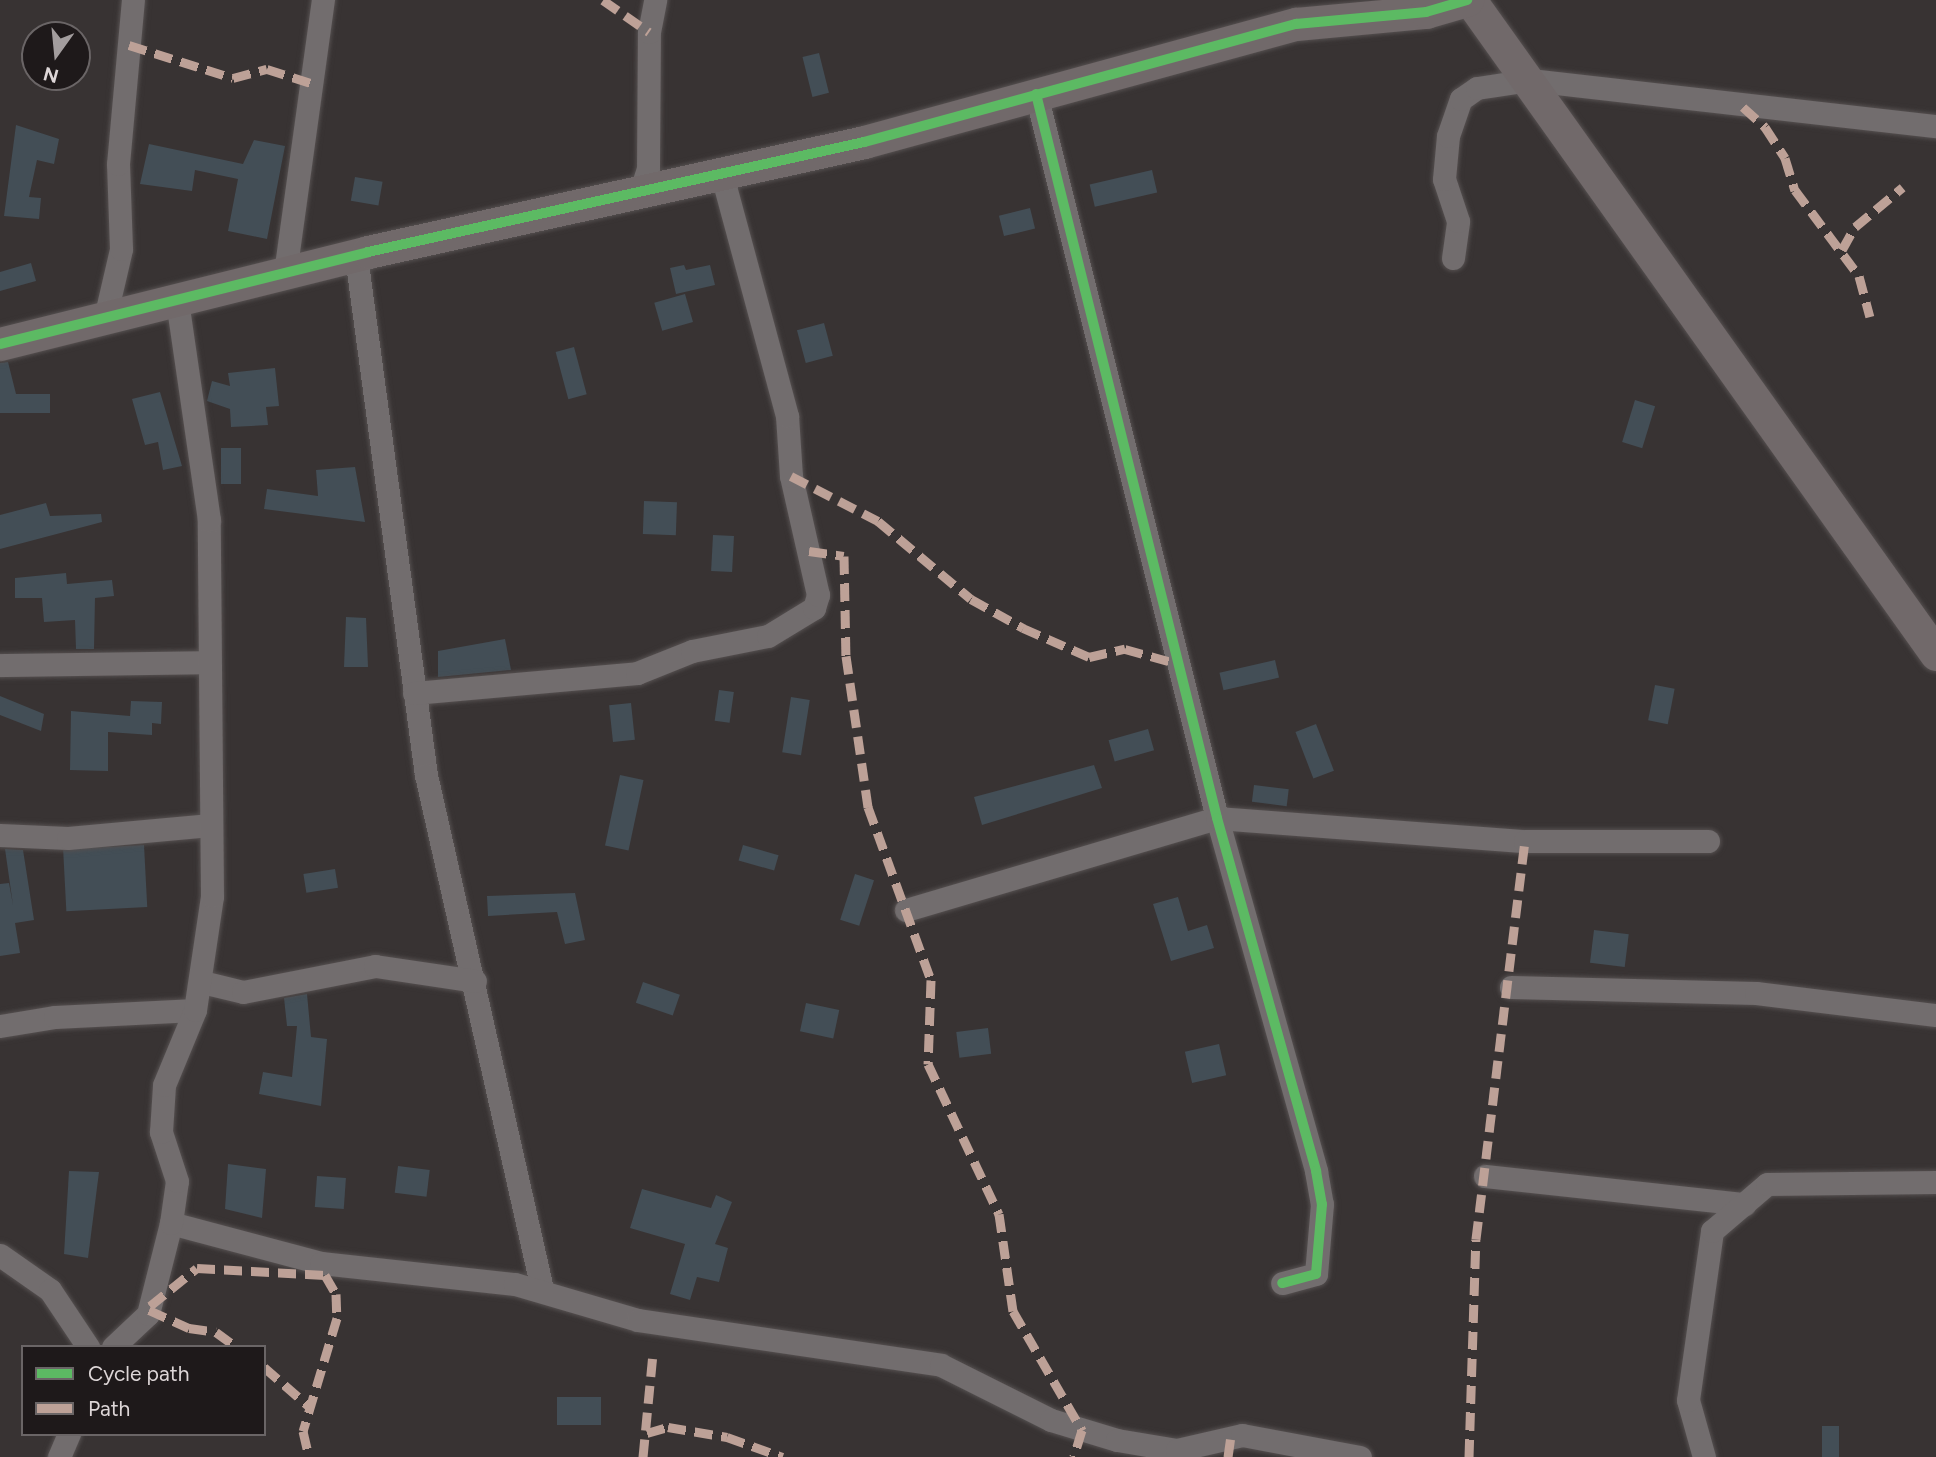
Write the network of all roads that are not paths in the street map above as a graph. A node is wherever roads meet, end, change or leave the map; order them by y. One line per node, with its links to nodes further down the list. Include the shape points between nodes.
1 (133, 0): 14 (street, via 118,164 121,249)
2 (323, 0): 12 (street)
3 (655, 0): 9 (street, via 649,32 648,169)
4 (1468, 0): 5 (street); 6 (street, via 1426,12 1296,24)
5 (1530, 80): 7 (street); 11 (street, via 1477,88 1453,115 1444,179 1458,221); 16 (street)
6 (1036, 94): 8 (street); 20 (street)
7 (1936, 126)
8 (721, 172): 9 (street); 19 (street, via 787,415 791,476 818,596 814,608 768,636 692,651 637,673)
9 (642, 190): 10 (street)
10 (356, 256): 12 (street); 19 (street)
11 (1453, 258)
12 (285, 273): 13 (street)
13 (177, 300): 14 (street); 17 (street, via 209,520)
14 (105, 318): 15 (street)
15 (0, 344)
16 (1936, 654)
17 (209, 662): 18 (street); 21 (street)
18 (0, 665)
19 (414, 693): 25 (street)
20 (1217, 818): 23 (street, via 1525,841); 24 (street); 36 (street, via 1322,1204 1317,1274)
21 (211, 825): 22 (street, via 68,838); 26 (street, via 212,896)
22 (0, 835)
23 (1708, 841)
24 (906, 910)
25 (475, 981): 26 (street, via 375,966 243,992); 37 (street)
26 (202, 982): 28 (street)
27 (1511, 988): 29 (street, via 1756,993)
28 (195, 1010): 30 (street, via 55,1017); 34 (street, via 164,1085 161,1132 177,1181)
29 (1936, 1015)
30 (0, 1026)
31 (1485, 1176): 33 (street)
32 (1936, 1182): 33 (street, via 1767,1184)
33 (1744, 1204): 43 (street, via 1712,1231 1699,1300 1688,1400)
34 (171, 1223): 37 (street, via 321,1263); 39 (street, via 148,1314)
35 (0, 1255): 38 (street, via 50,1290)
36 (1282, 1283)
37 (542, 1289): 42 (street, via 638,1320 941,1365 1051,1420 1117,1440 1177,1450 1242,1435)
38 (87, 1345)
39 (115, 1345)
40 (68, 1436): 41 (street)
41 (59, 1457)
42 (1360, 1457)
43 (1704, 1457)

